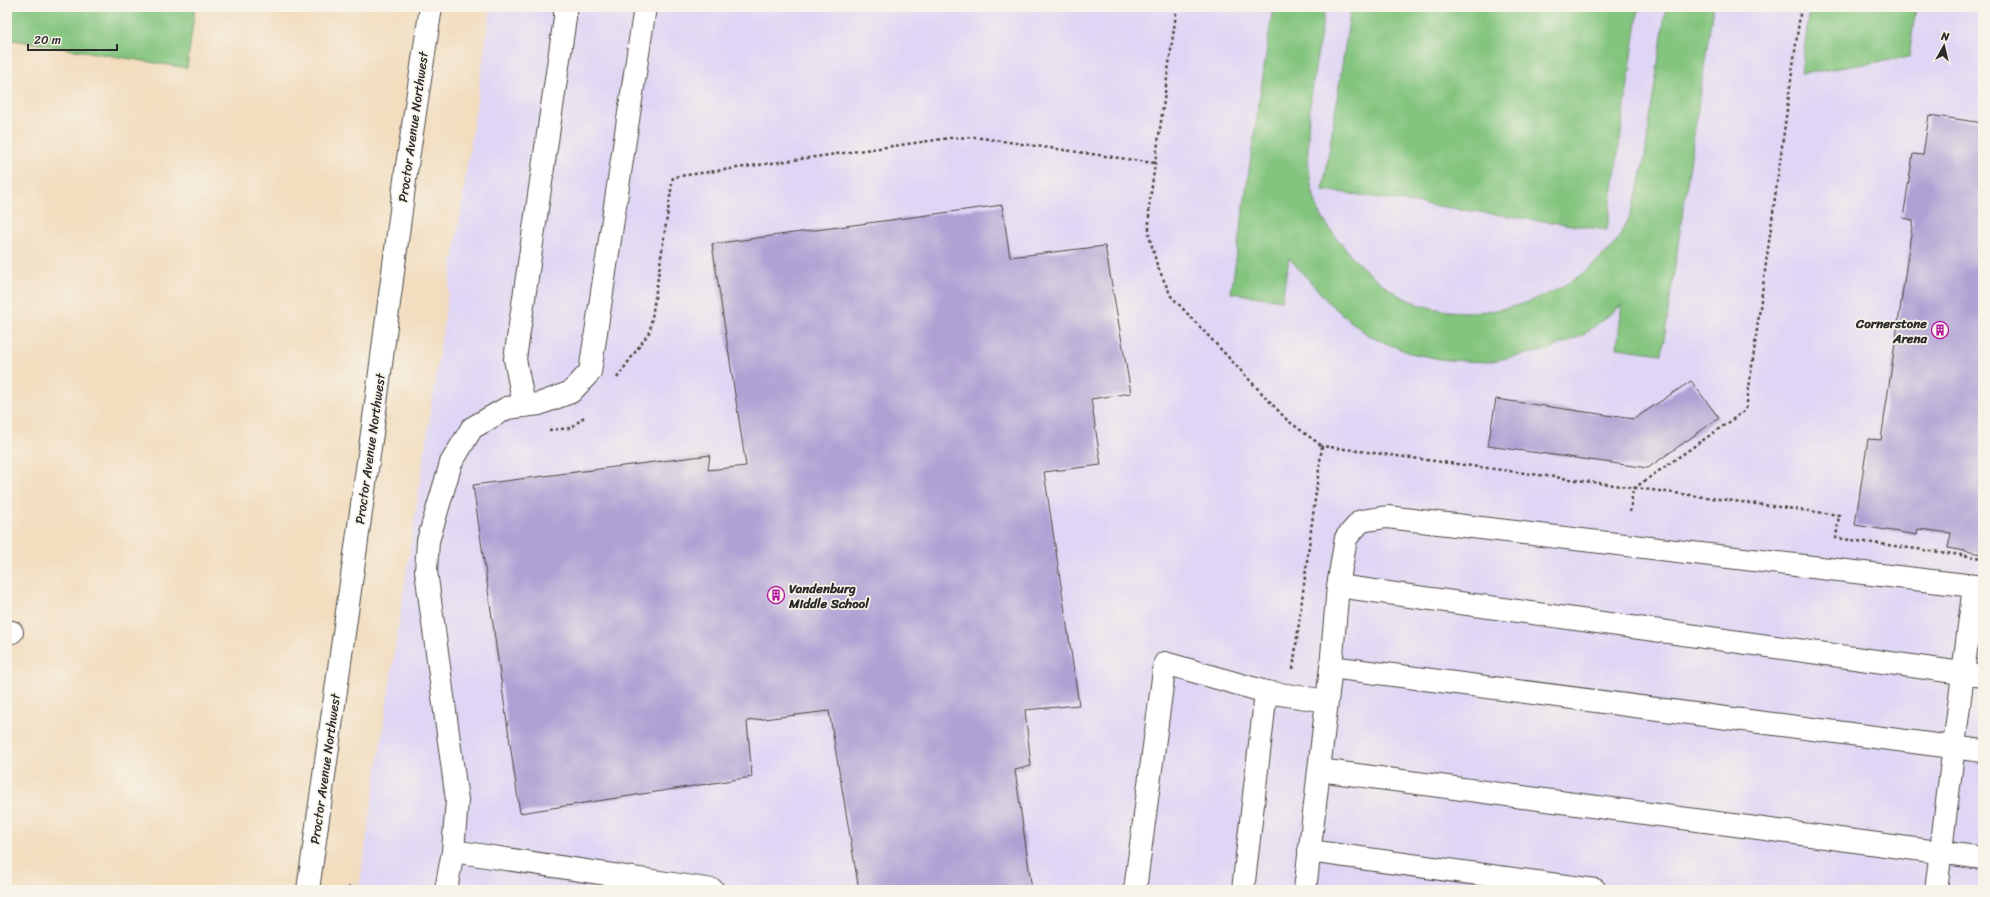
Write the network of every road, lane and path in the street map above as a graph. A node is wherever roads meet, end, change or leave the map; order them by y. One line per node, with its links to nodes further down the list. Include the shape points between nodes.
1 (431, 7): 30 (street, Proctor Avenue Northwest)
2 (565, 7): 8 (street, via 515,359)
3 (645, 7): 8 (street, via 590,372 571,392 539,404)
4 (1177, 7): 6 (path)
5 (1801, 7): 12 (path, via 1746,410)
6 (1154, 163): 7 (path, via 974,137 950,138 673,176 650,331); 11 (path, via 1149,235 1157,265 1171,296 1287,420)
7 (616, 379)
8 (524, 406): 25 (street, via 507,408 472,428 451,463 428,541 426,571 458,800)
9 (588, 414): 10 (path, via 571,428)
10 (548, 431)
11 (1322, 446): 12 (path); 20 (path)
12 (1633, 489): 13 (path); 14 (path, via 1839,515 1836,538)
13 (1630, 512)
14 (1983, 558)
15 (1338, 586): 16 (street, via 1346,538 1360,521 1387,517); 17 (street); 18 (street)
16 (1978, 587): 18 (street)
17 (1331, 667): 21 (street); 22 (street)
18 (1973, 674): 22 (street)
19 (1266, 692): 20 (street); 34 (street, via 1165,663); 35 (street)
20 (1289, 695): 21 (street)
21 (1327, 701): 24 (street)
22 (1954, 747): 23 (street); 27 (street)
23 (1983, 751)
24 (1319, 770): 26 (street); 27 (street)
25 (453, 851): 32 (street); 33 (street)
26 (1309, 851): 36 (street); 37 (street)
27 (1941, 852): 28 (street); 38 (street)
28 (1983, 858)
29 (348, 887): 31 (path)
30 (308, 890)
31 (367, 890)
32 (446, 890)
33 (713, 890)
34 (1135, 890)
35 (1242, 890)
36 (1305, 890)
37 (1596, 890)
38 (1936, 890)

